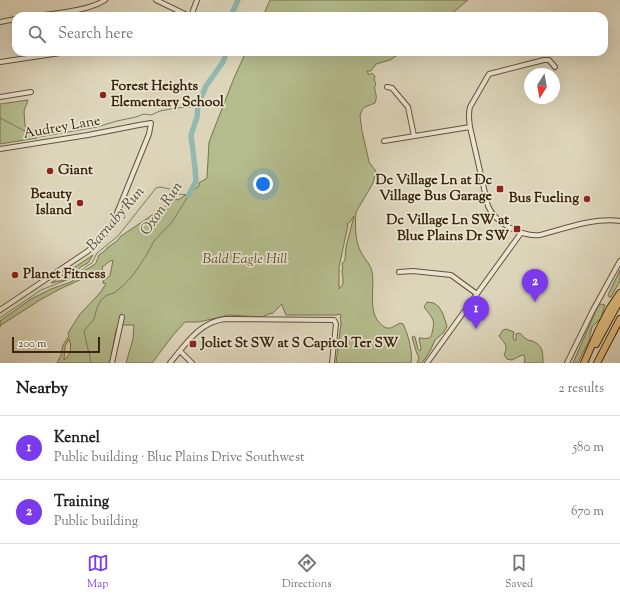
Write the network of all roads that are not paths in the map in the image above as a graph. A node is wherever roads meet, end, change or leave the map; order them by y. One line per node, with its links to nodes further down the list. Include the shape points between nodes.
1 (105, 0): 4 (street, via 87,8)
2 (156, 0): 5 (street)
3 (197, 0): 6 (street)
4 (62, 12)
5 (182, 12)
6 (192, 12)
7 (12, 20): 8 (street)
8 (0, 22)
9 (40, 56): 10 (street)
10 (0, 62)
11 (555, 67): 15 (street, via 549,60 544,60 489,74 468,112)
12 (387, 87): 16 (street, via 392,88 408,106)
13 (31, 92): 14 (street)
14 (0, 97)
15 (470, 127): 16 (street); 20 (street, via 486,202 495,217)
16 (414, 136): 17 (street)
17 (384, 141)
18 (0, 149): 26 (street, Audrey Lane, via 151,123 149,134 115,218 106,234 88,251)
19 (620, 221): 20 (street, via 594,222 538,235)
20 (521, 233): 24 (street)
21 (620, 260): 38 (street)
22 (399, 272): 24 (street, via 451,275)
23 (620, 293): 39 (highway, via 598,331)
24 (477, 294): 37 (street)
25 (620, 300): 39 (highway)
26 (0, 310)
27 (122, 317): 32 (street)
28 (620, 318): 40 (highway)
29 (620, 323): 40 (highway)
30 (180, 351): 31 (street); 33 (street); 36 (street, via 203,326 220,319 333,319 336,324)
31 (187, 358): 34 (street); 35 (street)
32 (112, 363)
33 (170, 363)
34 (186, 363)
35 (192, 363)
36 (332, 363)
37 (427, 363)
38 (567, 363)
39 (585, 363)
40 (598, 363)

